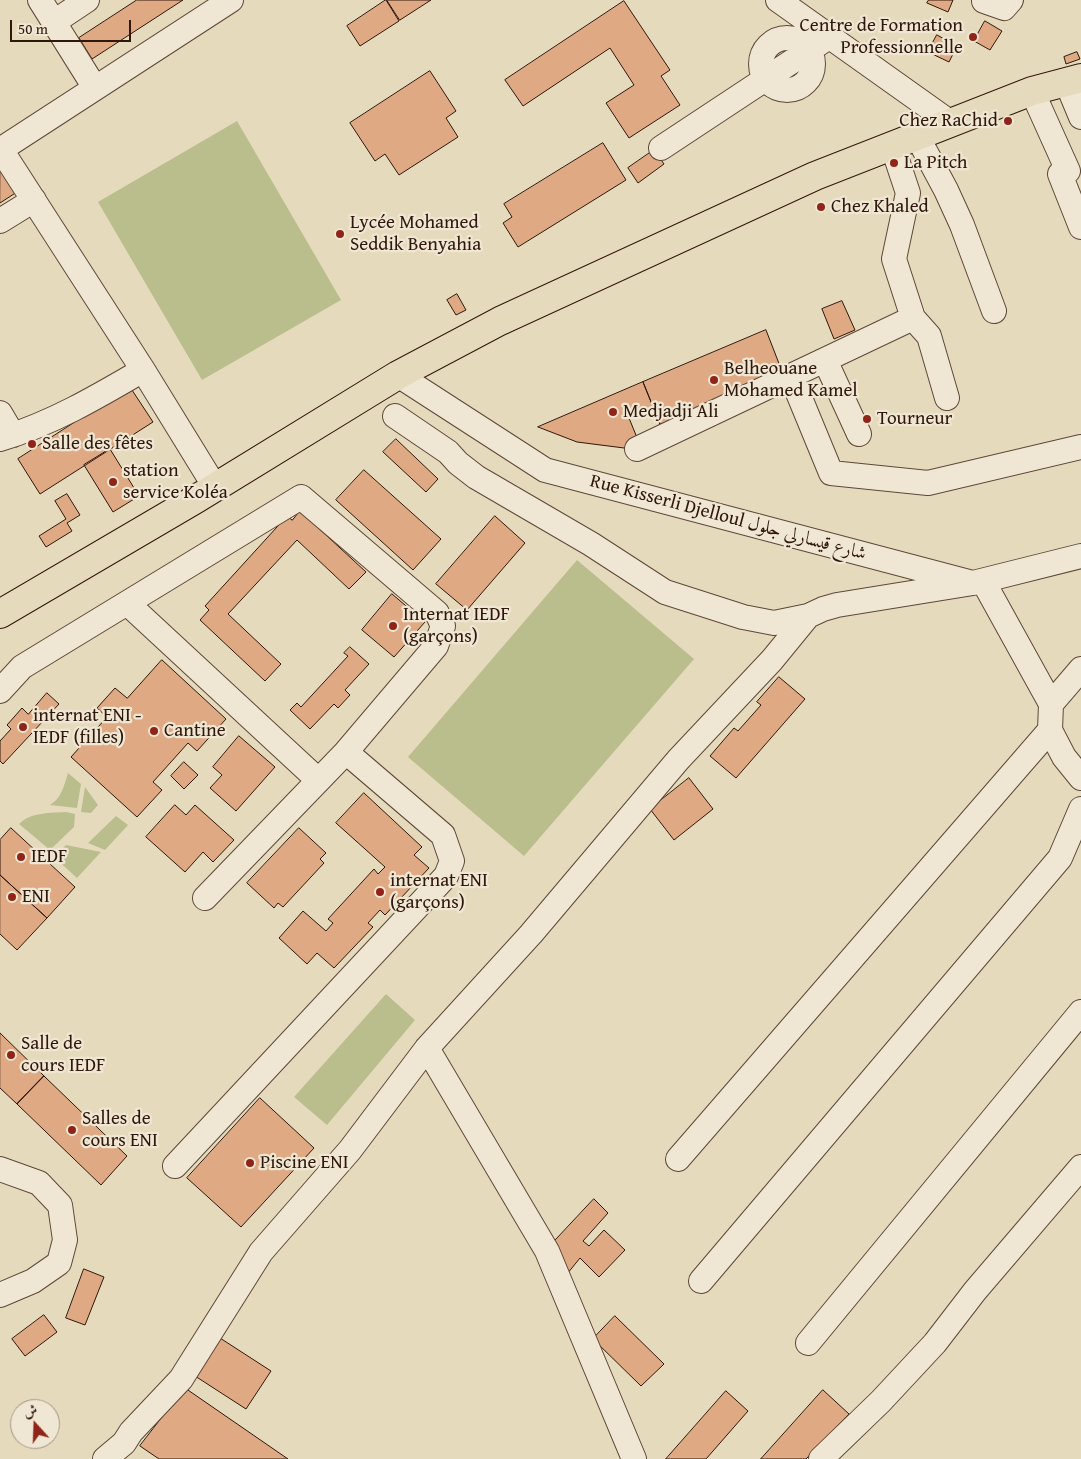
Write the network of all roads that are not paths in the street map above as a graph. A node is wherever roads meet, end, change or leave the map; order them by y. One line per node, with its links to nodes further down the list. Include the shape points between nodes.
1 (40, 0): 7 (street)
2 (87, 0): 7 (street)
3 (231, 0): 10 (street)
4 (778, 0): 8 (street)
5 (1011, 0): 6 (street, via 1004,8)
6 (984, 1)
7 (54, 22): 10 (street)
8 (819, 43): 13 (street); 15 (street)
9 (1073, 80): 11 (main road); 12 (street)
10 (95, 88): 16 (street)
11 (1032, 92): 13 (main road); 19 (street, via 1068,172 1060,174)
12 (1081, 117)
13 (951, 123): 14 (main road)
14 (904, 140): 20 (street, via 946,190); 21 (street, via 908,193 894,259); 24 (main road, via 815,176 589,279)
15 (661, 148)
16 (0, 149): 17 (street)
17 (34, 200): 18 (street); 23 (street)
18 (0, 221)
19 (1081, 227)
20 (994, 311)
21 (913, 318): 22 (street); 26 (street, via 929,336)
22 (825, 360): 25 (street); 29 (street)
23 (143, 370): 30 (street, via 78,408); 33 (street)
24 (398, 375): 33 (main road); 35 (street, Rue Kisserli Djelloul شارع قيسارلي جلول, via 545,470)
25 (790, 376): 31 (street, via 831,473 928,483); 32 (street)
26 (947, 398)
27 (0, 413): 30 (street)
28 (395, 416): 38 (street, via 448,452 476,477 591,544 665,592 743,617 774,623)
29 (859, 434)
30 (7, 437)
31 (1081, 447)
32 (637, 449)
33 (215, 487): 37 (main road)
34 (1081, 556): 35 (street, Rue Kisserli Djelloul شارع قيسارلي جلول)
35 (978, 582): 38 (street, via 836,605); 41 (street)
36 (127, 602): 40 (street, via 22,666); 43 (street, via 301,497 437,613 443,626 436,646); 45 (street)
37 (0, 614)
38 (808, 616): 49 (street, via 772,660 678,760 531,934)
39 (1081, 669): 41 (street)
40 (0, 691)
41 (1051, 704): 42 (street)
42 (1050, 730): 44 (street, via 1064,757); 50 (street)
43 (346, 752): 45 (street); 51 (street, via 443,835 452,861 446,876)
44 (1081, 778)
45 (318, 780): 47 (street)
46 (1081, 809): 54 (street, via 1060,858)
47 (205, 898)
48 (1081, 1012): 56 (street)
49 (427, 1048): 57 (street, via 350,1150 261,1252 181,1378 124,1443); 58 (street, via 547,1251)
50 (678, 1159)
51 (175, 1166)
52 (1081, 1167): 59 (street, via 935,1343)
53 (0, 1169): 55 (street, via 39,1183 60,1205 65,1240 59,1263 33,1281)
54 (701, 1281)
55 (0, 1294)
56 (808, 1343)
57 (105, 1459)
58 (634, 1459)
59 (821, 1459)

